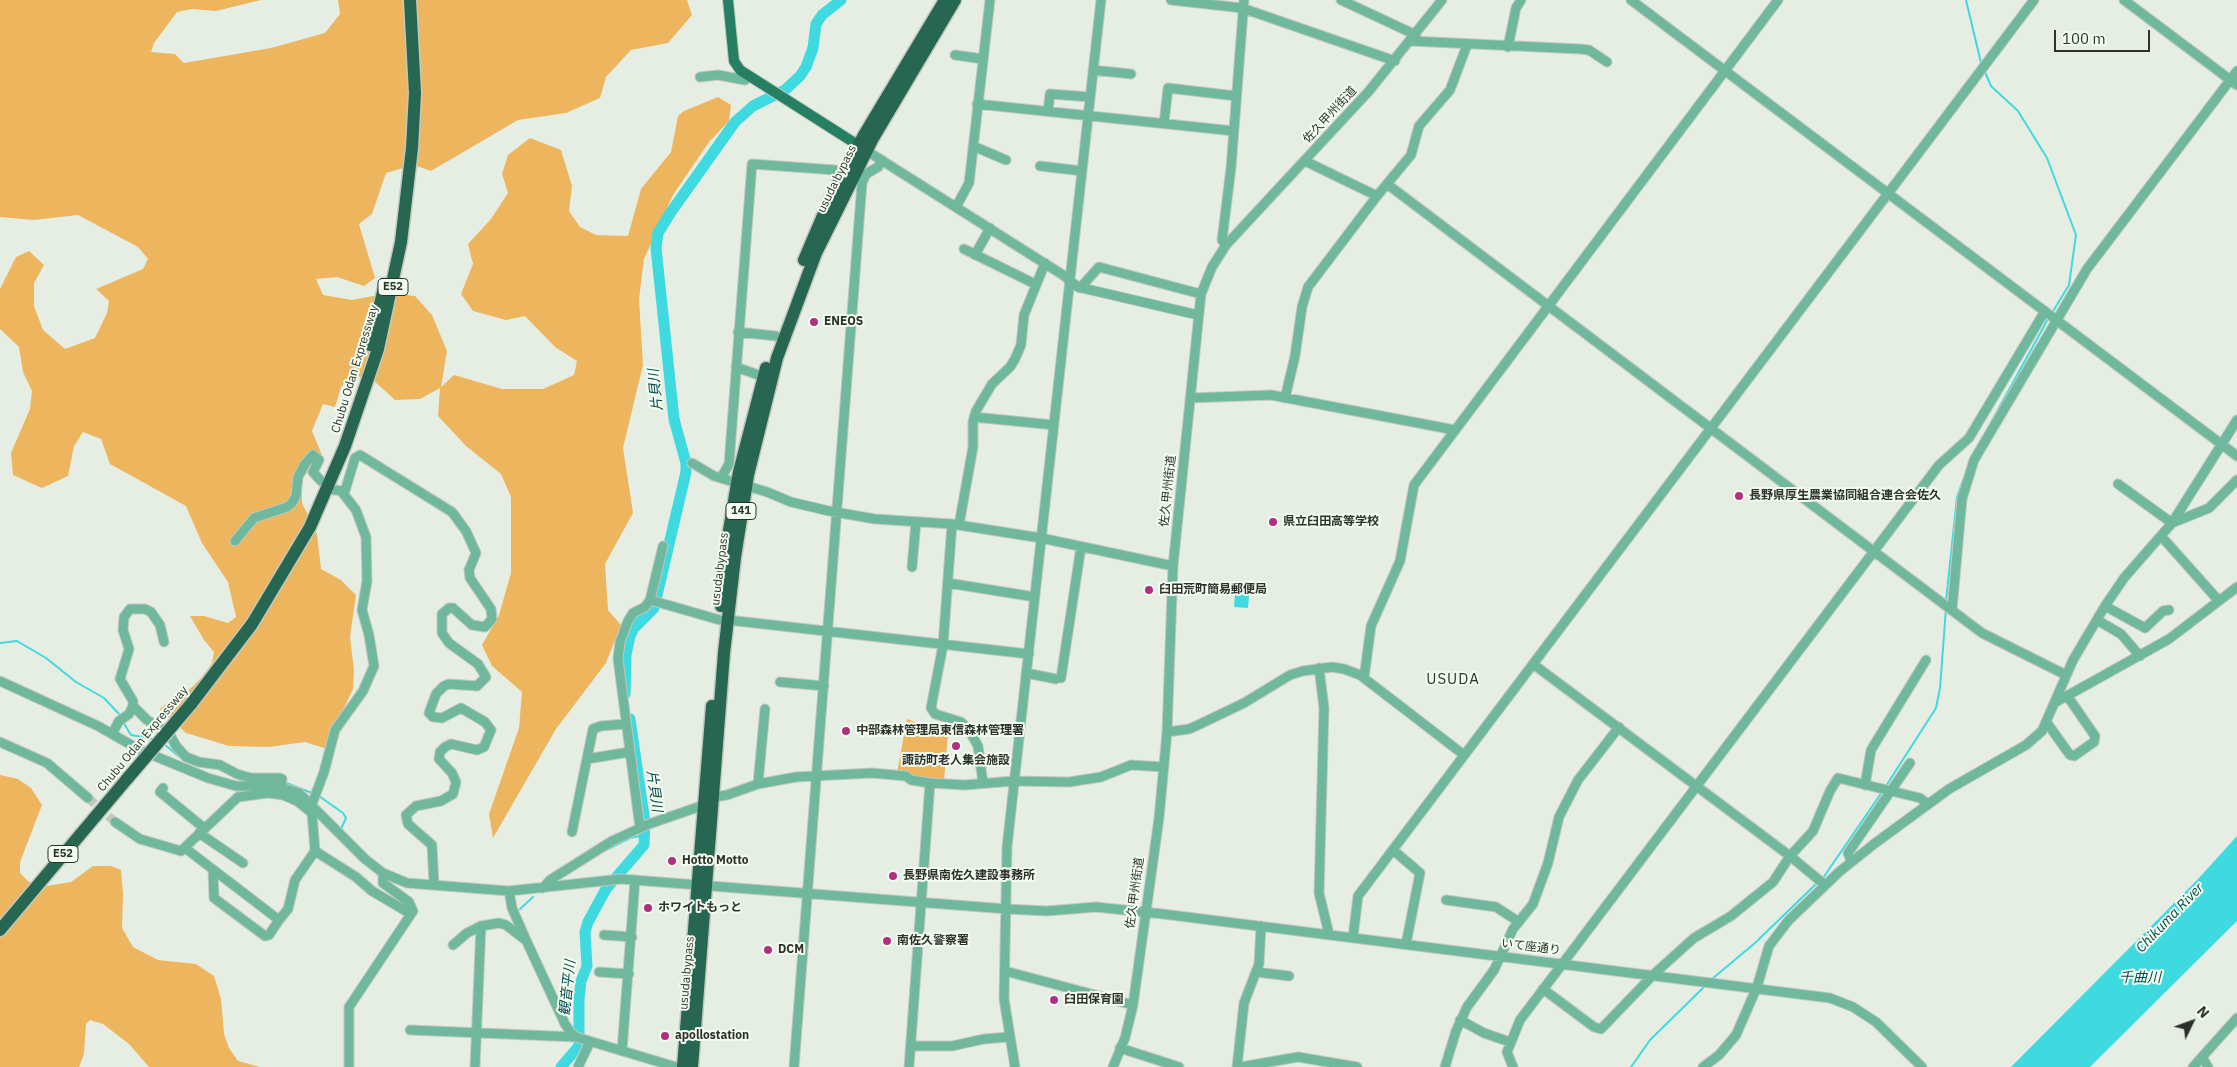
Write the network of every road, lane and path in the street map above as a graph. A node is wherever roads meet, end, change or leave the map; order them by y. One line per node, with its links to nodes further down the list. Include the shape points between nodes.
1 (403, 0): 93 (highway, Chubu Odan Expressway / E52, via 408,93 405,148 390,260 353,406)
2 (410, 0): 93 (highway, Chubu Odan Expressway / E52, via 415,93 412,148 401,242 387,315 345,446 322,502)
3 (728, 0): 31 (main road, via 734,61)
4 (945, 0): 41 (highway, usuda bypass / 141)
5 (955, 0): 41 (highway, usuda bypass / 141)
6 (990, 0): 23 (street)
7 (1101, 0): 26 (street)
8 (1171, 0): 17 (street)
9 (1341, 0): 19 (street)
10 (1442, 0): 19 (street, 佐久甲州街道)
11 (1521, 0): 21 (street, via 1516,8)
12 (1631, 0): 18 (street)
13 (1648, 0): 18 (street)
14 (1778, 0): 27 (street)
15 (2034, 0): 49 (street)
16 (2124, 0): 32 (street)
17 (1243, 4): 24 (street); 33 (street)
18 (1642, 8): 27 (street)
19 (1413, 38): 20 (street); 24 (street, 佐久甲州街道)
20 (1467, 45): 21 (street); 48 (street, via 1450,90 1419,126 1411,155)
21 (1508, 46): 25 (street, via 1589,50)
22 (955, 55): 23 (street)
23 (983, 59): 35 (street)
24 (1395, 61): 44 (street, 佐久甲州街道)
25 (1607, 62)
26 (1093, 70): 29 (street); 34 (street)
27 (1725, 70): 49 (street); 61 (street)
28 (2237, 71): 32 (street)
29 (1131, 74)
30 (700, 77): 31 (street, via 718,75 745,80)
31 (749, 77): 41 (main road)
32 (2233, 83): 63 (street)
33 (1236, 96): 38 (street, via 1168,88); 39 (street)
34 (1090, 97): 36 (street, via 1050,94); 37 (street)
35 (978, 104): 36 (street); 40 (street)
36 (1048, 111): 37 (street)
37 (1088, 115): 38 (street); 46 (street)
38 (1164, 123): 39 (street)
39 (1234, 131): 53 (street, via 1222,240)
40 (973, 146): 43 (street); 51 (street, via 969,183)
41 (862, 148): 42 (street); 47 (highway, usuda bypass / 141); 81 (highway, usuda bypass / 141, via 798,298 777,358)
42 (882, 160): 51 (street); 83 (street, via 878,167 866,174 862,183)
43 (1006, 160)
44 (1305, 161): 50 (street); 53 (street, 佐久甲州街道)
45 (1040, 166): 46 (street)
46 (1082, 171): 57 (street)
47 (843, 174): 64 (street, via 835,170 752,164); 65 (highway, usuda bypass / 141, via 808,250)
48 (1387, 184): 50 (street); 61 (street)
49 (1888, 192): 63 (street); 73 (street)
50 (1377, 196): 69 (street, via 1308,287)
51 (956, 207): 52 (street)
52 (990, 228): 55 (street); 56 (street)
53 (1226, 246): 60 (street, 佐久甲州街道, via 1212,267)
54 (964, 249): 55 (street)
55 (975, 254): 58 (street)
56 (1045, 263): 57 (street); 58 (street)
57 (1069, 282): 59 (street); 72 (street)
58 (1035, 284): 70 (street, via 1024,315 1018,352 1010,367 987,391)
59 (1080, 288): 60 (street, via 1099,267); 62 (street)
60 (1201, 294): 62 (street, 佐久甲州街道)
61 (1548, 306): 73 (street); 74 (street)
62 (1198, 315): 68 (street, 佐久甲州街道)
63 (2051, 315): 75 (street); 92 (street, via 1969,438 1939,465); 102 (street, via 1967,478)
64 (738, 332): 65 (street); 66 (street)
65 (776, 336): 67 (highway, usuda bypass / 141)
66 (736, 367): 67 (street); 78 (street, via 728,464)
67 (764, 377): 81 (highway, usuda bypass / 141, via 744,447)
68 (1190, 398): 69 (street, via 1262,395); 94 (street, 佐久甲州街道)
69 (1285, 398): 74 (street)
70 (974, 416): 72 (street); 86 (street, via 973,446)
71 (2237, 420): 75 (street)
72 (1054, 425): 88 (street)
73 (1711, 428): 92 (street); 112 (street)
74 (1455, 430): 116 (street, via 1414,485 1400,562 1371,626)
75 (2222, 444): 76 (street); 85 (street)
76 (2237, 456)
77 (692, 463): 78 (street)
78 (721, 478): 81 (street)
79 (2237, 480): 85 (street, via 2208,508)
80 (320, 481): 89 (street, via 313,472 319,460 313,455 298,477 292,503 254,518)
81 (742, 484): 83 (street, via 791,502); 104 (highway, usuda bypass / 141)
82 (2118, 484): 85 (street)
83 (837, 512): 84 (street); 106 (street)
84 (916, 522): 86 (street); 95 (street)
85 (2172, 523): 87 (street)
86 (956, 524): 88 (street); 96 (street)
87 (2162, 536): 100 (street); 101 (street, via 2124,578)
88 (1041, 538): 91 (street); 98 (street)
89 (235, 540)
90 (663, 546): 99 (street)
91 (1081, 547): 94 (street); 114 (street, via 1058,679)
92 (1873, 551): 102 (street); 142 (street)
93 (294, 556): 177 (highway, Chubu Odan Expressway / E52, bridge, via 252,624 191,704)
94 (1173, 566): 127 (street, 佐久甲州街道)
95 (912, 567)
96 (948, 583): 98 (street); 108 (street)
97 (2237, 587): 100 (street)
98 (1035, 597): 109 (street)
99 (650, 600): 104 (street); 125 (street, via 630,616 620,642 618,673)
100 (2219, 601): 110 (street, via 2180,632)
101 (2105, 606): 103 (street, via 2145,628 2163,611); 105 (street)
102 (1948, 607): 115 (street, via 1990,639)
103 (2169, 610)
104 (724, 620): 106 (street); 146 (highway, usuda bypass / 141)
105 (2097, 620): 110 (street, via 2121,634); 115 (street)
106 (828, 632): 108 (street); 119 (street)
107 (164, 642): 122 (street, via 160,625 151,612 130,610 124,616 123,630 129,649 120,679)
108 (943, 645): 109 (street); 139 (street, via 931,708 935,714 961,722 969,730 978,746)
109 (1029, 654): 114 (street)
110 (2140, 656): 120 (street)
111 (1926, 660): 141 (street, via 1871,750)
112 (1533, 664): 126 (street); 131 (street)
113 (1319, 668): 116 (street, via 1344,669); 127 (street, via 1290,675 1244,703 1189,730); 178 (street, via 1324,708 1319,893)
114 (1026, 674): 136 (street)
115 (2066, 675): 121 (street)
116 (1364, 678): 131 (street)
117 (0, 681): 128 (street)
118 (780, 682): 119 (street)
119 (824, 686): 135 (street)
120 (2068, 697): 121 (street); 124 (street, via 2095,736 2094,742 2074,756 2070,755)
121 (2056, 702): 124 (street)
122 (133, 706): 128 (street); 137 (street, via 147,720 169,733 182,753 192,760 220,765 251,778 267,776)
123 (765, 709): 140 (street)
124 (2047, 723): 148 (street, via 2032,741 1982,768)
125 (625, 724): 130 (street); 132 (street, via 596,726 591,733)
126 (1619, 727): 142 (street); 174 (street, via 1578,780 1559,817 1548,863 1532,904)
127 (1167, 732): 134 (street, 佐久甲州街道)
128 (112, 734): 137 (street, via 170,763 228,784)
129 (0, 742): 145 (street, via 47,763)
130 (629, 752): 132 (street); 150 (street)
131 (1464, 755): 154 (street)
132 (587, 759): 152 (street)
133 (1910, 763): 144 (street)
134 (1164, 767): 136 (street, via 1130,765 1101,776 1069,782); 171 (street, 佐久甲州街道)
135 (816, 776): 138 (street, via 878,774 906,776); 140 (street, via 796,776); 167 (street)
136 (1014, 781): 139 (street); 170 (street, via 1007,847)
137 (282, 783): 147 (street)
138 (930, 783): 139 (street); 169 (street)
139 (983, 783)
140 (758, 784): 146 (street)
141 (1865, 785): 144 (street); 156 (street, via 1835,780 1813,831)
142 (1697, 786): 156 (street); 186 (street)
143 (163, 788): 151 (street, via 160,792)
144 (1885, 791): 148 (street, via 1920,798); 157 (street, via 1848,853)
145 (88, 798)
146 (709, 801): 150 (street); 164 (highway, usuda bypass / 141)
147 (314, 803): 151 (street, via 268,793 246,795 227,806); 155 (street); 160 (street, via 365,859); 163 (street, via 335,730 363,692 374,666 362,610 366,536 356,510 338,491 348,486 355,458 360,455 452,512 476,553 469,570 470,578 492,609 492,619 485,627 472,625 453,608 442,614 442,633 483,669 486,677 477,686 444,686 436,694 429,713 442,718 461,708 485,722 491,730 484,747 477,750 452,744 445,746 439,759 456,782 452,794 448,798 416,806 406,815 408,824 432,845)
148 (1928, 804): 157 (street)
149 (115, 822): 153 (street, via 140,839 175,851)
150 (644, 827): 165 (street, via 589,854)
151 (201, 831): 153 (street); 158 (street)
152 (572, 832)
153 (186, 848): 159 (street)
154 (1392, 850): 181 (street, via 1358,896); 183 (street, via 1420,873)
155 (315, 851): 172 (street); 173 (street, via 295,880 288,909)
156 (1790, 856): 162 (street); 191 (street, via 1773,882 1731,916 1694,938)
157 (1851, 861): 162 (street)
158 (243, 863)
159 (213, 870): 173 (street); 173 (street, via 214,898 265,936)
160 (383, 873): 163 (street, いて座通り, via 407,883); 172 (street, via 383,883 409,902 413,908)
161 (636, 880): 164 (street, いて座通り); 165 (street, いて座通り, via 605,879); 180 (street)
162 (1822, 881): 193 (street, via 1776,935 1765,957)
163 (434, 885): 166 (street, いて座通り)
164 (702, 885): 167 (street, いて座通り); 212 (highway, usuda bypass / 141); 213 (highway, usuda bypass / 141)
165 (543, 888): 166 (street, いて座通り)
166 (509, 891): 182 (street, via 512,908)
167 (807, 894): 169 (street, いて座通り); 214 (street)
168 (1446, 900): 174 (street, via 1496,908)
169 (920, 903): 170 (street, いて座通り); 203 (street)
170 (1007, 909): 171 (street, いて座通り, via 1047,911 1096,907); 187 (street)
171 (1145, 913): 176 (street, いて座通り); 195 (street, 佐久甲州街道)
172 (411, 914): 208 (street, via 349,1007)
173 (280, 920)
174 (1518, 922): 185 (street)
175 (480, 926): 182 (street, via 506,925); 184 (street); 199 (street)
176 (1261, 926): 178 (street, いて座通り); 189 (street)
177 (0, 930)
178 (1329, 934): 181 (street, いて座通り)
179 (604, 935): 180 (street)
180 (632, 937): 190 (street)
181 (1353, 937): 183 (street, いて座通り)
182 (526, 940): 201 (street, via 565,1024)
183 (1406, 944): 185 (street, いて座通り)
184 (453, 945)
185 (1501, 956): 186 (street, いて座通り); 197 (street)
186 (1563, 963): 191 (street, いて座通り); 194 (street)
187 (1005, 971): 195 (street); 200 (street, via 1004,998)
188 (600, 972): 190 (street)
189 (1256, 972): 192 (street); 218 (street, via 1244,1003)
190 (629, 974): 205 (street)
191 (1654, 974): 193 (street, いて座通り); 194 (street, via 1599,1030)
192 (1289, 976)
193 (1757, 987): 223 (street, via 1736,1035); 224 (street, いて座通り, via 1804,993 1853,1007 1876,1022)
194 (1543, 989): 202 (street, via 1520,1020)
195 (1132, 1005): 204 (street, 佐久甲州街道)
196 (2237, 1018): 206 (street)
197 (1460, 1020): 202 (street, via 1484,1034); 221 (street)
198 (410, 1030): 199 (street)
199 (476, 1034): 201 (street); 209 (street)
200 (1009, 1037): 203 (street, via 952,1046); 216 (street)
201 (582, 1039): 205 (street); 210 (street)
202 (1510, 1042): 222 (street, via 1506,1056)
203 (911, 1046): 215 (street)
204 (1120, 1048): 207 (street); 217 (street, 佐久甲州街道)
205 (622, 1051): 211 (street)
206 (2202, 1057): 225 (street); 226 (street)
207 (1173, 1066)
208 (350, 1067)
209 (475, 1067)
210 (578, 1067)
211 (676, 1067)
212 (684, 1067)
213 (692, 1067)
214 (794, 1067)
215 (909, 1067)
216 (1015, 1067)
217 (1113, 1067)
218 (1237, 1067)
219 (1241, 1067): 220 (street, via 1298,1057)
220 (1357, 1067)
221 (1445, 1067)
222 (1512, 1067)
223 (1702, 1067)
224 (1922, 1067)
225 (2193, 1067)
226 (2208, 1067)

